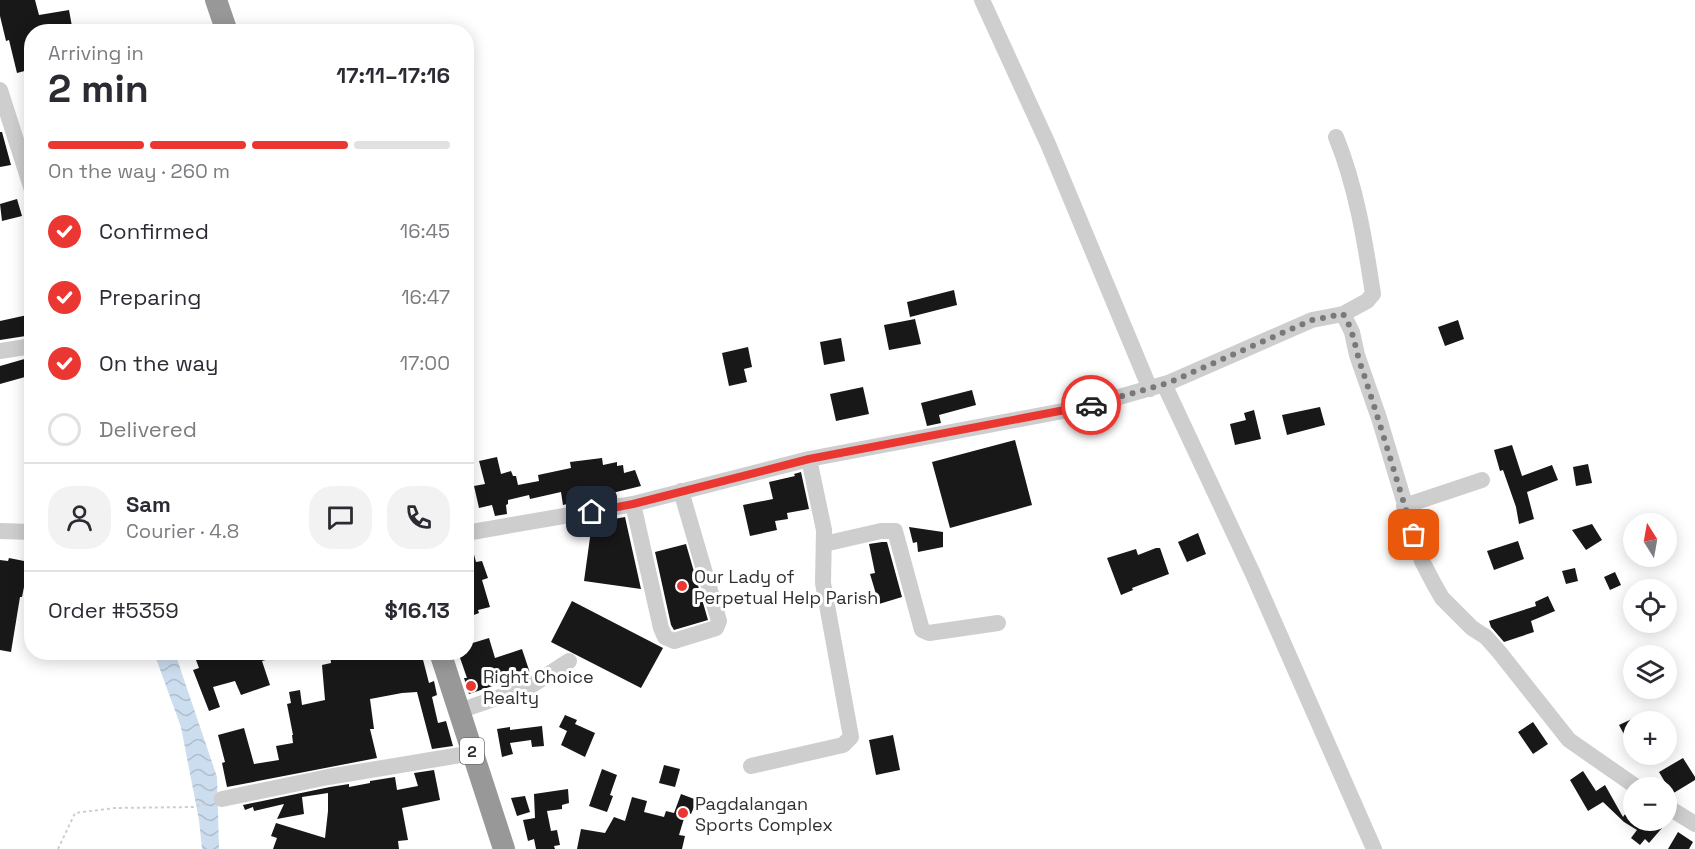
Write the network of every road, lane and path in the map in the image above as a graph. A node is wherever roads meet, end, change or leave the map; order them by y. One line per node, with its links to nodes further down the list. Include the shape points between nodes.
1 (216, 0): 3 (highway)
2 (982, 0): 10 (street)
3 (224, 24)
4 (0, 90): 6 (street)
5 (1336, 137): 7 (street, via 1346,160 1373,294)
6 (24, 164)
7 (1343, 314): 10 (street, via 1305,322); 15 (street, via 1352,332)
8 (24, 347): 9 (street)
9 (0, 351)
10 (1157, 386): 11 (street, via 1084,407); 33 (street, via 1253,574)
11 (809, 459): 13 (street); 19 (street)
12 (1482, 480): 15 (street)
13 (681, 491): 14 (street); 14 (street, via 719,621 716,628 674,641 665,637 661,628)
14 (633, 504): 18 (street)
15 (1404, 506): 26 (street, via 1422,561 1443,598 1493,645 1569,740)
16 (0, 531): 17 (street)
17 (24, 532)
18 (474, 532)
19 (824, 544): 20 (street, via 895,531 922,630 929,633); 25 (street, via 823,583 852,738 843,745)
20 (998, 623)
21 (443, 660): 23 (highway, 2)
22 (569, 661): 23 (street, via 529,687)
23 (459, 711): 24 (highway, 2)
24 (473, 753): 27 (street); 32 (highway, 2)
25 (751, 766)
26 (1623, 778)
27 (222, 799)
28 (193, 807): 31 (path, via 75,813)
29 (1677, 813): 30 (street)
30 (1695, 824)
31 (58, 849)
32 (504, 849)
33 (1374, 849)

